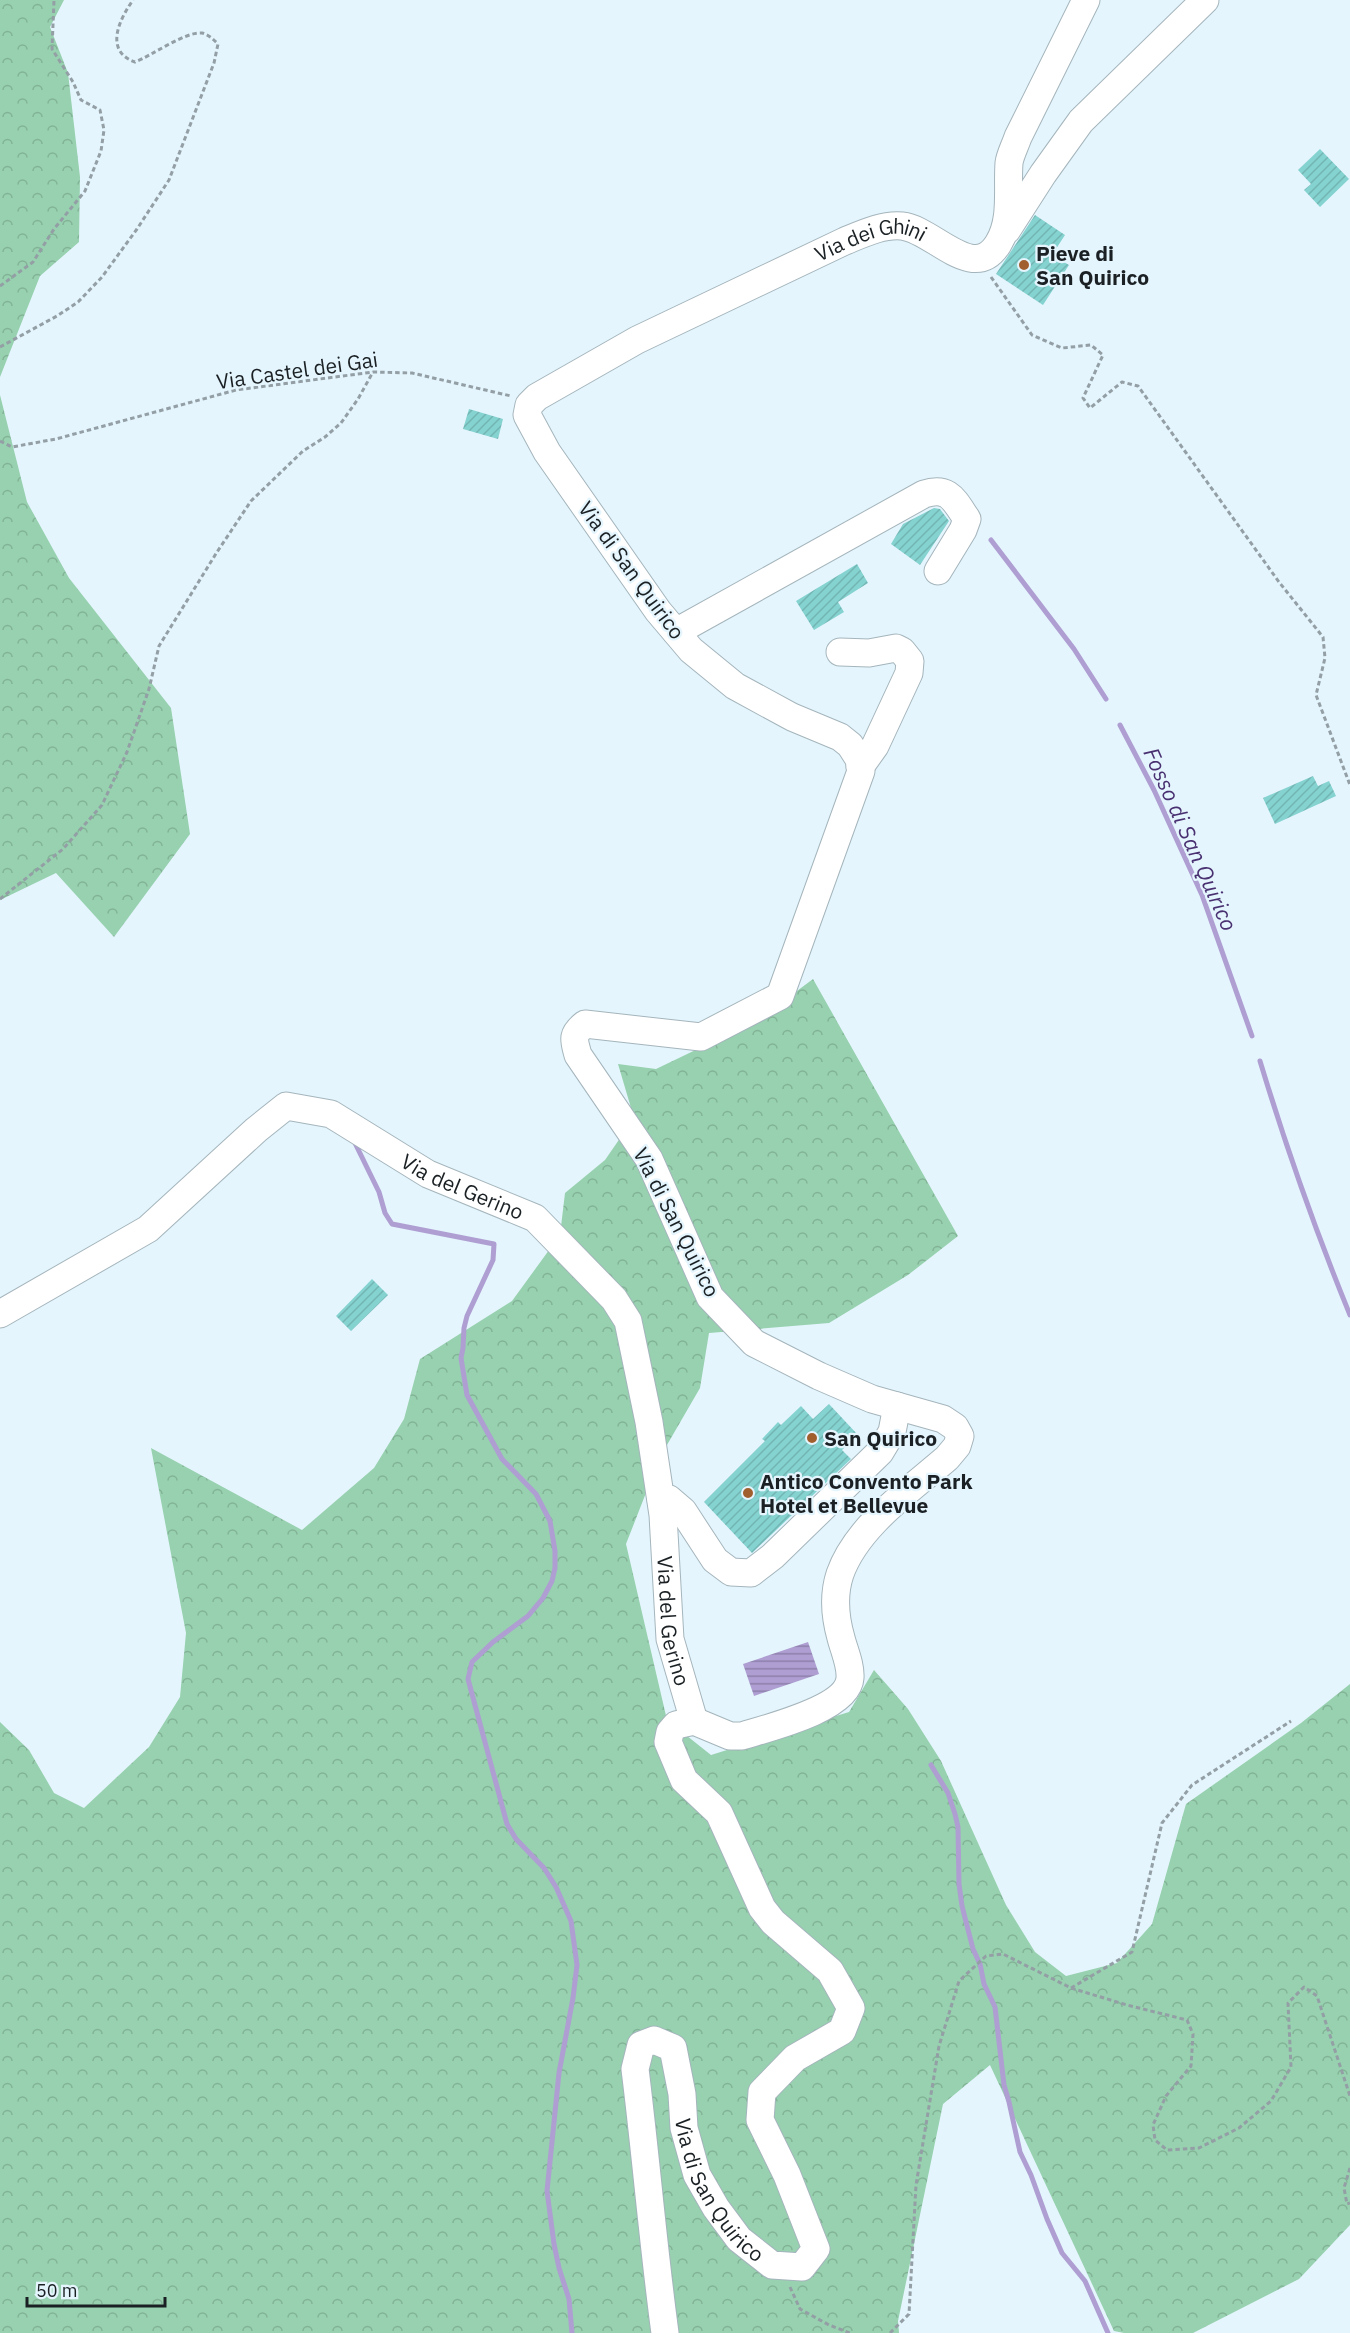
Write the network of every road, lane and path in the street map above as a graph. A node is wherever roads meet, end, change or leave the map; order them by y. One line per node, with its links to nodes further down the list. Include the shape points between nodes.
1 (54, 0): 6 (path, via 52,49 81,100 100,111 104,130 101,151 85,191 33,262)
2 (133, 0): 7 (path, via 118,30 117,47 124,58 135,62 201,33 218,44 186,141 169,180 102,277 78,302)
3 (1086, 0): 5 (street, via 1009,160 1008,215)
4 (1205, 0): 5 (street, via 1081,121)
5 (992, 250): 9 (street, Via dei Ghini, via 975,260 963,258 926,234 902,226 879,228 638,340); 15 (path, via 992,280 1032,335 1062,348 1091,345 1102,355 1083,398 1089,408 1122,382 1138,386 1323,637 1324,658 1316,695)
6 (0, 286)
7 (0, 347)
8 (373, 372): 9 (path, Via Castel dei Gai, via 412,373); 10 (path, Via Castel dei Gai, via 236,390 56,439 12,447); 16 (path, via 341,423 303,451 251,501 217,552 159,646 127,752 102,805 63,849)
9 (533, 401): 12 (street, Via di San Quirico, via 527,415 547,452)
10 (0, 441)
11 (938, 571): 12 (street, via 967,519 952,497 936,490)
12 (676, 632): 14 (street, Via di San Quirico, via 691,650 735,686 840,737 859,759)
13 (840, 652): 14 (street, via 869,653 896,648 910,661 909,673 880,735)
14 (860, 767): 18 (street, Via di San Quirico, via 780,996 701,1037 585,1024 577,1030 574,1040 578,1055 649,1159 710,1297 754,1343 819,1376)
15 (1350, 785)
16 (0, 899)
17 (0, 1314): 19 (street, Via del Gerino, via 148,1228 286,1106 331,1114 428,1174 535,1218 614,1299 628,1320 650,1422)
18 (897, 1406): 19 (street, via 892,1432 880,1452 751,1573 731,1572 715,1560 683,1511 669,1499); 20 (street, Via di San Quirico, via 943,1419 960,1436 947,1458 858,1538 849,1554 836,1592 836,1610 849,1668 848,1687 819,1709 742,1736 730,1736)
19 (660, 1499): 20 (street, Via del Gerino, via 670,1639)
20 (694, 1721): 26 (street, Via di San Quirico, via 676,1725 668,1742 684,1780 719,1813 762,1908 830,1971 851,2008 842,2031 795,2058 762,2092 760,2120 816,2249 802,2267)
21 (1291, 1721): 22 (path, via 1192,1785 1162,1823 1132,1952)
22 (1071, 1988): 23 (path, via 1187,2020 1193,2034 1191,2066 1166,2096 1154,2125 1155,2140 1167,2150 1199,2148 1239,2128 1271,2101 1291,2067 1288,2003 1304,1987 1317,1996); 29 (path, via 1003,1954 986,1956 959,1981 939,2046 916,2185 909,2314)
23 (1350, 2096)
24 (1350, 2168): 25 (path, via 1344,2188 1347,2204)
25 (1350, 2203)
26 (785, 2266): 27 (street, Via di San Quirico, via 772,2265 739,2239 716,2208 697,2175 686,2138 673,2048 654,2040 641,2045 635,2068); 28 (path, via 800,2309)
27 (665, 2333)
28 (850, 2333)
29 (890, 2333)

